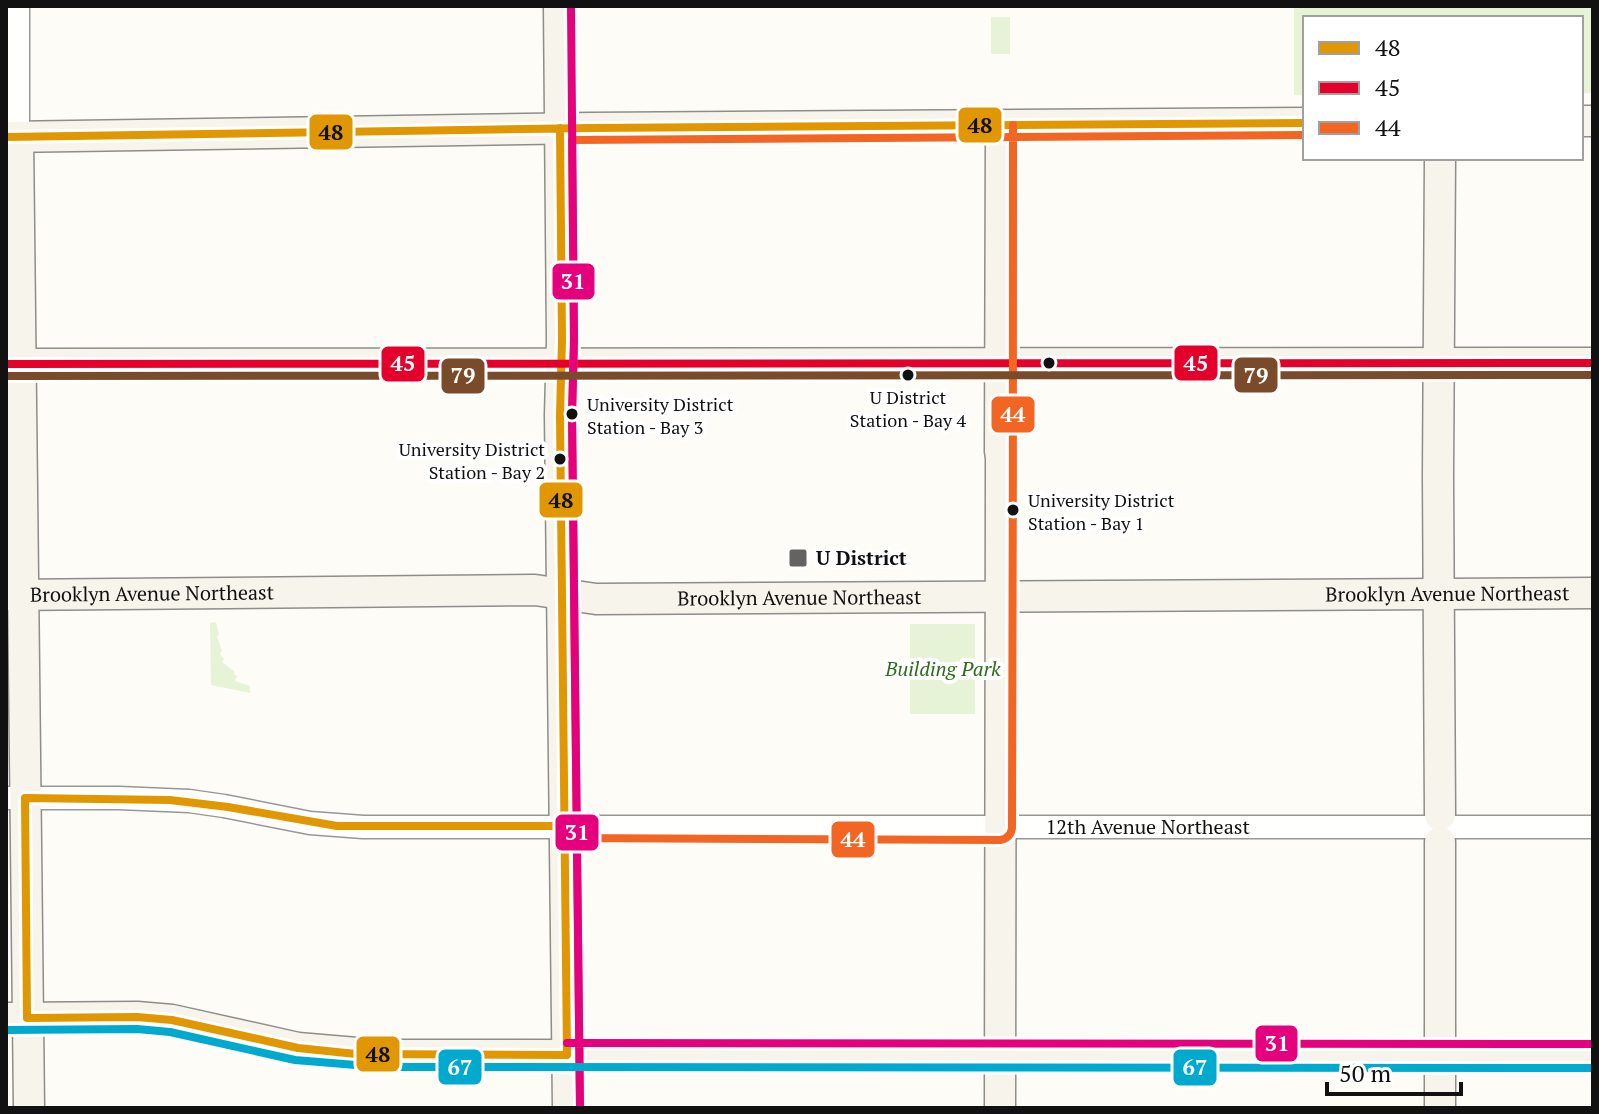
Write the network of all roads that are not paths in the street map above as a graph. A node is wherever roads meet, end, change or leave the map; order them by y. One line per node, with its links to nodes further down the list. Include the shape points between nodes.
1 (18, 6): 6 (street)
2 (559, 6): 5 (street)
3 (1303, 123): 4 (street)
4 (1001, 125): 5 (street); 8 (street)
5 (560, 128): 6 (street); 12 (street)
6 (12, 137): 11 (street)
7 (1440, 160): 9 (street)
8 (1000, 363): 9 (street); 12 (street); 17 (street)
9 (1438, 363): 10 (street); 13 (street)
10 (1593, 363)
11 (13, 364): 12 (street); 15 (street)
12 (561, 364): 16 (street)
13 (1439, 593): 14 (street, Brooklyn Avenue Northeast); 17 (street, Brooklyn Avenue Northeast); 22 (street)
14 (1593, 593)
15 (14, 594): 16 (street, Brooklyn Avenue Northeast); 18 (street)
16 (562, 594): 17 (street, Brooklyn Avenue Northeast, via 596,599); 19 (street)
17 (1002, 597): 21 (street)
18 (16, 798): 19 (street, 12th Avenue Northeast, via 189,801 337,826); 23 (street)
19 (564, 826): 21 (street, 12th Avenue Northeast); 25 (street)
20 (1593, 827): 22 (street, 12th Avenue Northeast)
21 (1000, 828): 22 (street, 12th Avenue Northeast); 24 (street)
22 (1440, 828): 26 (street)
23 (17, 1018): 25 (street, via 172,1020 298,1048 356,1054); 28 (street)
24 (1000, 1054): 25 (street); 26 (street); 30 (street)
25 (567, 1055): 29 (street)
26 (1440, 1056): 27 (street); 31 (street)
27 (1593, 1056)
28 (29, 1108)
29 (568, 1108)
30 (1000, 1108)
31 (1440, 1108)

